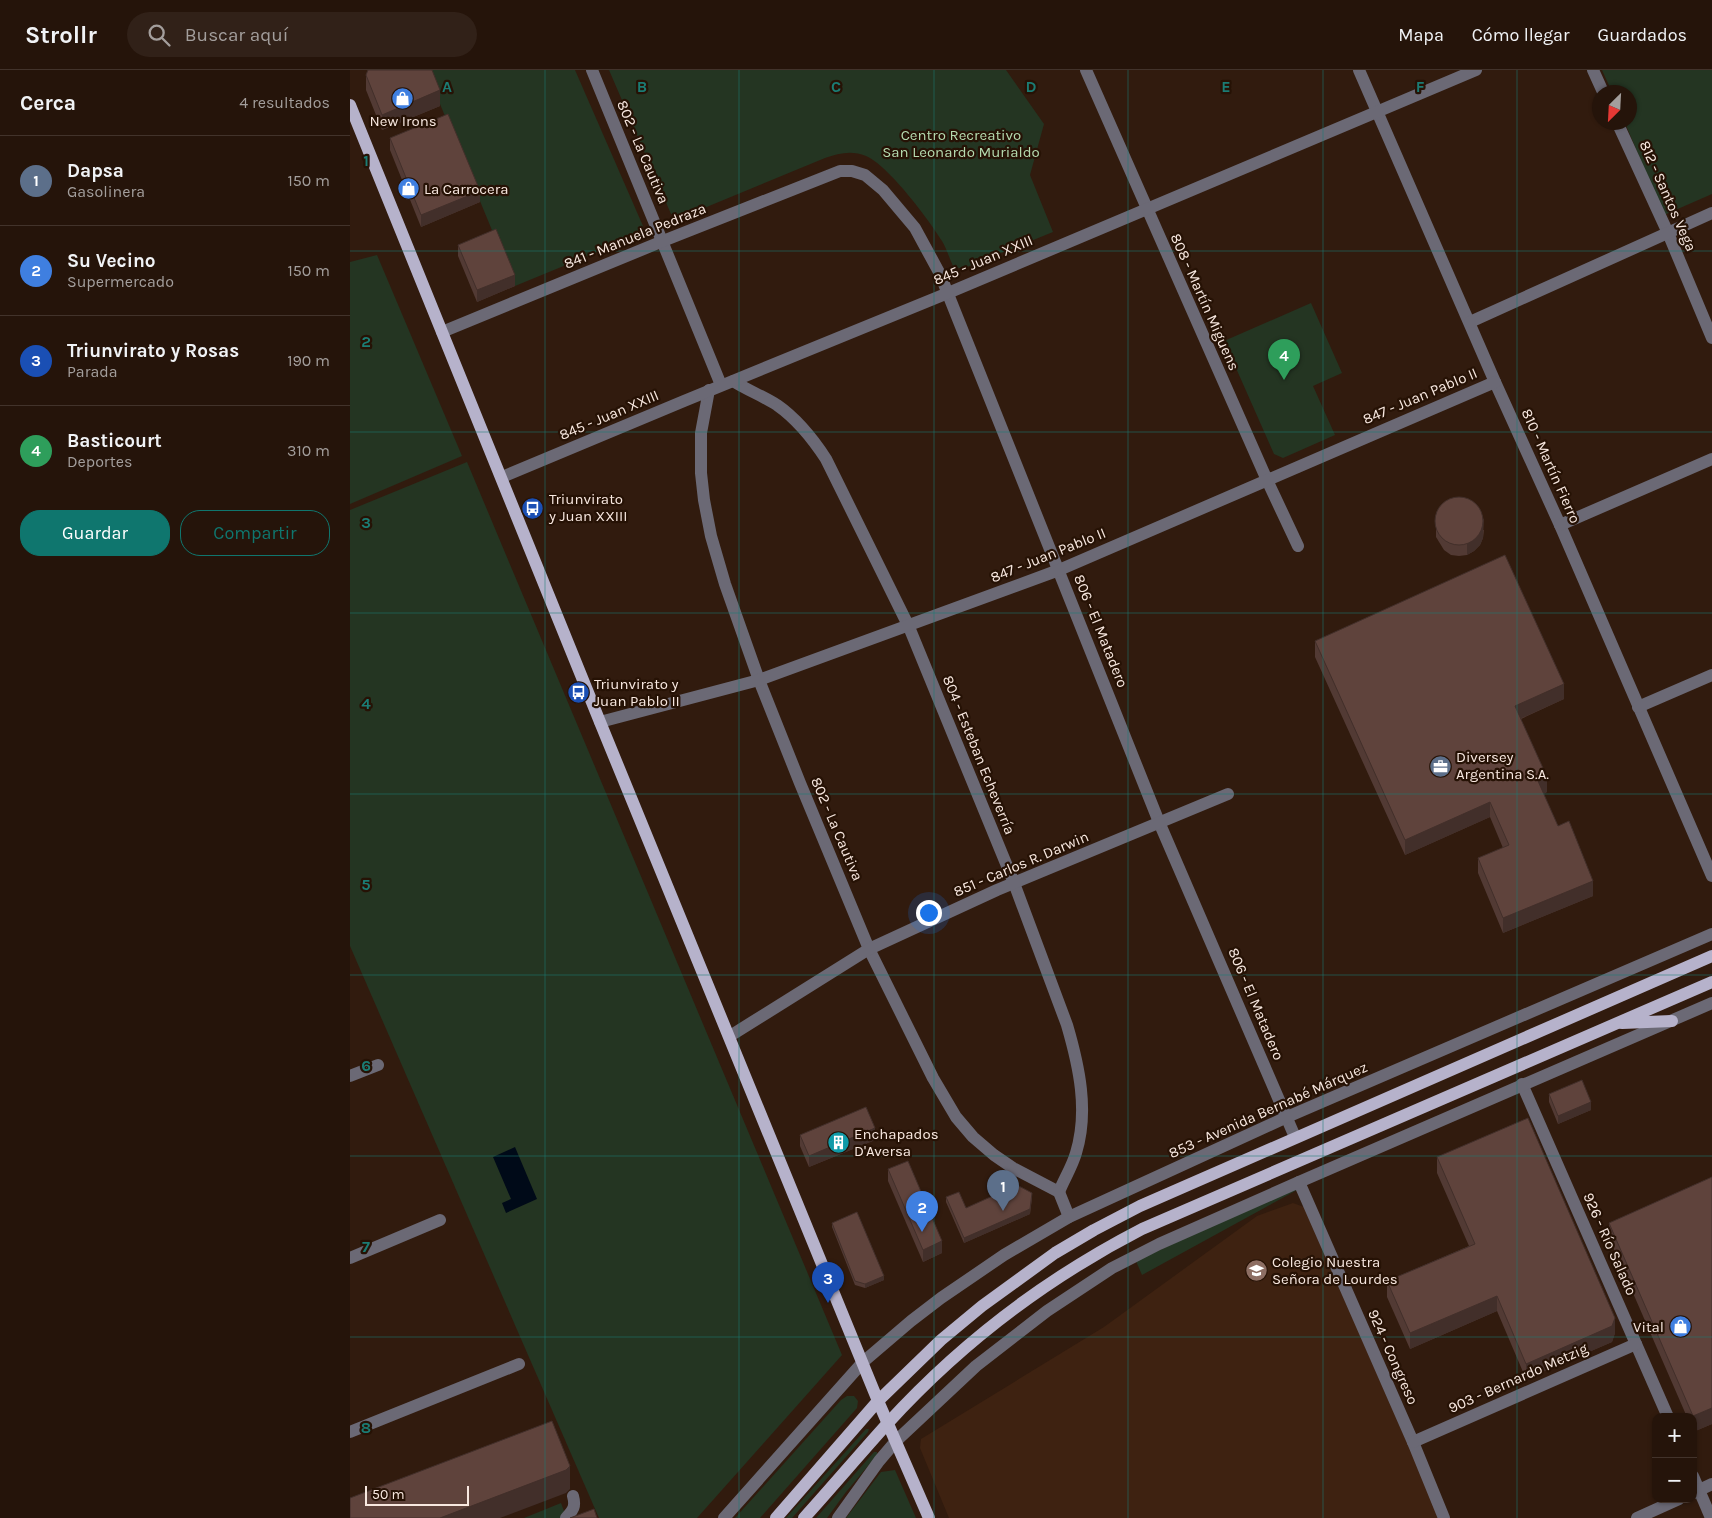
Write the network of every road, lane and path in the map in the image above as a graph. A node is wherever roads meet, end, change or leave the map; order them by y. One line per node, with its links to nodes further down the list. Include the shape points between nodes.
1 (592, 70): 14 (street, 802 - La Cautiva)
2 (1086, 70): 11 (street, 808 - Martín Miguens)
3 (1359, 70): 8 (street, 810 - Martín Fierro)
4 (1476, 70): 8 (street, 845 - Juan XXIII)
5 (1593, 70): 6 (street)
6 (1600, 85)
7 (350, 105): 17 (main road)
8 (1378, 112): 11 (street, 845 - Juan XXIII); 16 (street, 810 - Martín Fierro)
9 (1621, 130): 13 (street, 812 - Santos Vega)
10 (840, 171): 14 (street, 841 - Manuela Pedraza); 15 (street, 806 - El Matadero, via 865,175 901,210 915,228)
11 (1146, 209): 15 (street, 845 - Juan XXIII); 23 (street, 808 - Martín Miguens)
12 (1712, 213): 13 (street)
13 (1668, 233): 16 (street); 18 (street, 812 - Santos Vega)
14 (663, 241): 17 (street, 841 - Manuela Pedraza); 20 (street, 802 - La Cautiva)
15 (948, 293): 20 (street, 845 - Juan XXIII); 26 (street, 806 - El Matadero)
16 (1470, 322): 19 (street, 810 - Martín Fierro)
17 (442, 332): 22 (main road)
18 (1712, 338)
19 (1495, 382): 23 (street, 847 - Juan Pablo II); 24 (street, 810 - Martín Fierro)
20 (721, 386): 22 (street, 845 - Juan XXIII); 27 (street, 804 - Esteban Echeverría, via 778,406 815,443 826,459); 29 (street, 802 - La Cautiva, via 705,407 700,449 704,500 725,584)
21 (1712, 458): 24 (street)
22 (502, 477): 31 (main road)
23 (1267, 480): 25 (street, 808 - Martín Miguens); 26 (street, 847 - Juan Pablo II)
24 (1560, 525): 30 (street, 810 - Martín Fierro)
25 (1298, 546)
26 (1059, 570): 27 (street, 847 - Juan Pablo II); 33 (street, 806 - El Matadero)
27 (909, 627): 29 (street, 847 - Juan Pablo II); 35 (street, 804 - Esteban Echeverría)
28 (1712, 675): 30 (street)
29 (759, 680): 31 (street, 847 - Juan Pablo II); 37 (street, 802 - La Cautiva)
30 (1638, 707): 34 (street, 810 - Martín Fierro)
31 (600, 722): 43 (main road)
32 (1228, 794): 33 (street, 851 - Carlos R. Darwin)
33 (1159, 822): 35 (street, 851 - Carlos R. Darwin); 47 (street, 806 - El Matadero)
34 (1712, 876)
35 (1014, 883): 37 (street, 851 - Carlos R. Darwin); 50 (street, 804 - Esteban Echeverría, via 1066,1025 1080,1082 1082,1121 1079,1140)
36 (1712, 934): 47 (street, 853 - Avenida Bernabé Márquez)
37 (869, 948): 43 (street, 851 - Carlos R. Darwin); 50 (street, 802 - La Cautiva, via 933,1078 956,1117 994,1155)
38 (1712, 956): 48 (main road)
39 (1712, 982): 42 (main road)
40 (1712, 1003): 41 (street)
41 (1672, 1021): 42 (main road); 46 (street)
42 (1614, 1024): 59 (main road, via 1114,1243 1017,1307 952,1361)
43 (730, 1036): 55 (main road)
44 (378, 1065): 45 (street)
45 (350, 1076)
46 (1522, 1084): 49 (street); 54 (street, 926 - Río Salado)
47 (1287, 1117): 48 (street, 806 - El Matadero); 51 (street, 853 - Avenida Bernabé Márquez)
48 (1295, 1137): 57 (main road, via 1140,1206 1055,1253 941,1340)
49 (1299, 1182): 61 (street, via 1159,1244 1078,1289 976,1366); 62 (street, 924 - Congreso)
50 (1059, 1192): 51 (street)
51 (1069, 1217): 55 (street, 853 - Avenida Bernabé Márquez, via 1004,1255 941,1298)
52 (440, 1220): 53 (street)
53 (350, 1258)
54 (1636, 1344): 58 (street, 926 - Río Salado); 62 (street, 903 - Bernardo Metzig)
55 (863, 1362): 57 (main road); 69 (street, 853 - Avenida Bernabé Márquez)
56 (519, 1364): 60 (street)
57 (878, 1401): 59 (main road); 70 (main road)
58 (1666, 1413)
59 (888, 1423): 61 (main road); 71 (main road)
60 (350, 1432)
61 (896, 1441): 72 (street); 73 (main road)
62 (1413, 1442): 74 (street, 924 - Congreso)
63 (1712, 1484): 64 (street)
64 (1697, 1491)
65 (1697, 1493): 76 (street)
66 (573, 1496): 68 (street, via 574,1509)
67 (1670, 1503): 75 (street)
68 (566, 1518)
69 (724, 1518)
70 (776, 1518)
71 (804, 1518)
72 (838, 1518)
73 (928, 1518)
74 (1444, 1518)
75 (1637, 1518)
76 (1711, 1518)

